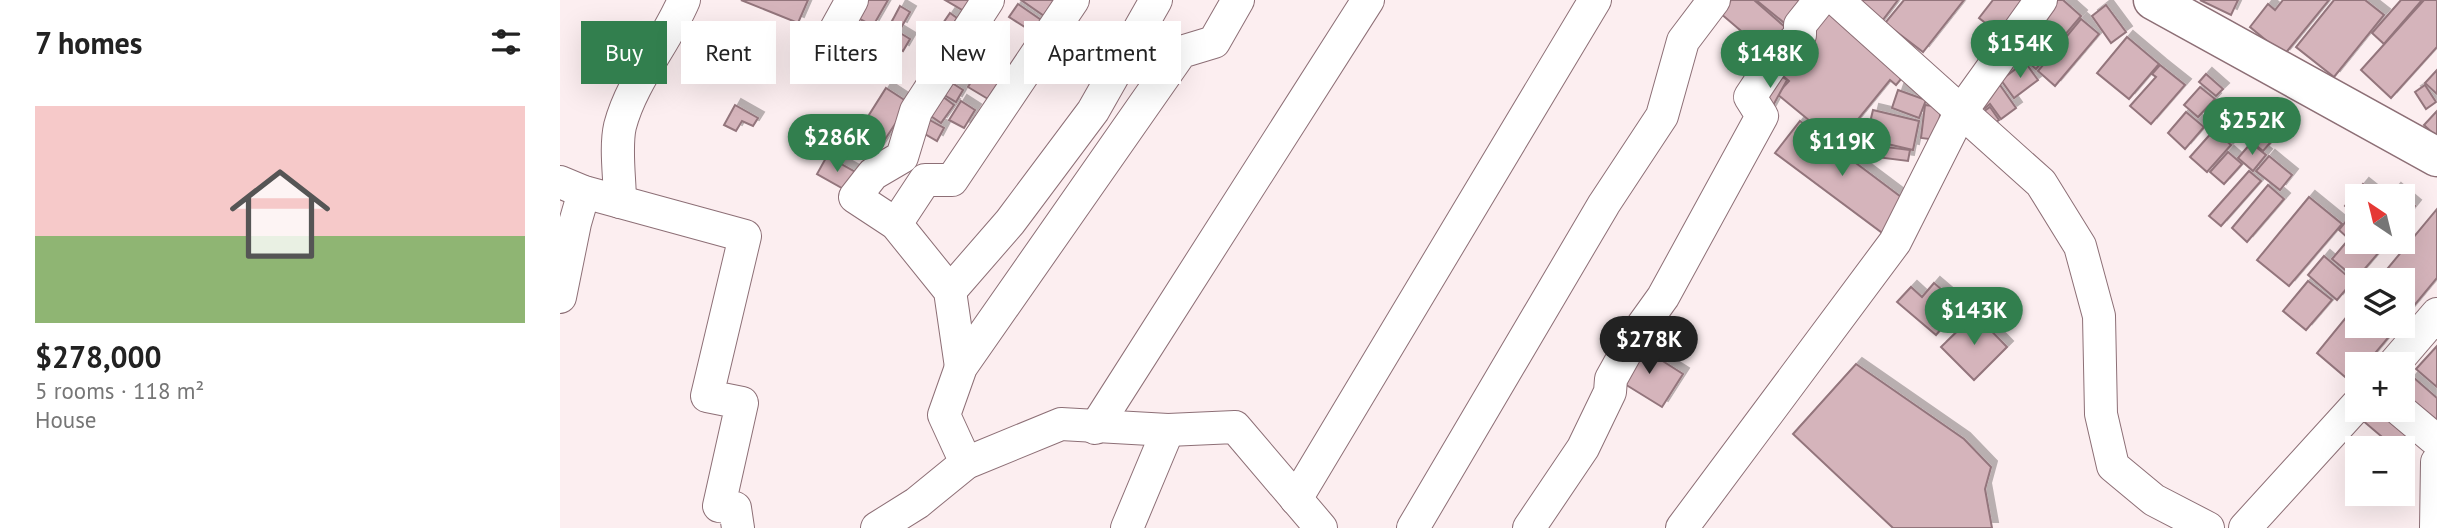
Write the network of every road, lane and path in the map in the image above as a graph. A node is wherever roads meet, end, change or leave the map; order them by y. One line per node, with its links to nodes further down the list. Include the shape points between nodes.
1 (684, 0): 18 (street, via 620,127)
2 (852, 0): 14 (street)
3 (988, 0): 19 (street, via 916,111 902,157 873,174 855,197)
4 (1073, 0): 19 (street, via 952,180 925,180)
5 (1156, 0): 20 (street, via 1093,111 1010,222)
6 (1238, 0): 24 (street, via 1214,42 1181,52)
7 (1368, 0): 27 (street)
8 (1595, 0): 32 (street)
9 (1714, 0): 37 (street, via 1683,41 1662,116)
10 (1820, 0): 38 (street, via 1800,25 1800,35 1772,64 1750,97 1762,116 1663,296 1611,379 1610,392 1583,449)
11 (1838, 0): 15 (street)
12 (2041, 0): 15 (street)
13 (2152, 0): 16 (main road)
14 (840, 21)
15 (1960, 113): 39 (street, via 1895,242); 40 (street, via 2040,183 2080,246 2099,317 2101,414 2113,466 2154,500)
16 (2437, 157)
17 (572, 187): 18 (street); 21 (street, via 575,223)
18 (620, 202): 33 (street, via 745,236 707,396 742,403 719,506 735,508)
19 (896, 224): 20 (street)
20 (950, 291): 24 (street)
21 (560, 297)
22 (2437, 314): 23 (street)
23 (2404, 352)
24 (961, 367): 31 (street, via 944,415)
25 (2345, 418): 41 (street)
26 (2414, 422): 29 (street)
27 (1095, 428): 28 (street); 31 (street, via 1061,424)
28 (1168, 430): 32 (street, via 1236,427); 35 (street)
29 (2437, 442)
30 (2437, 462): 42 (street)
31 (966, 463): 34 (street)
32 (1296, 499): 36 (street)
33 (738, 528)
34 (877, 528)
35 (1127, 528)
36 (1321, 528)
37 (1413, 528)
38 (1529, 528)
39 (1682, 528)
40 (2208, 528)
41 (2245, 528)
42 (2435, 528)

